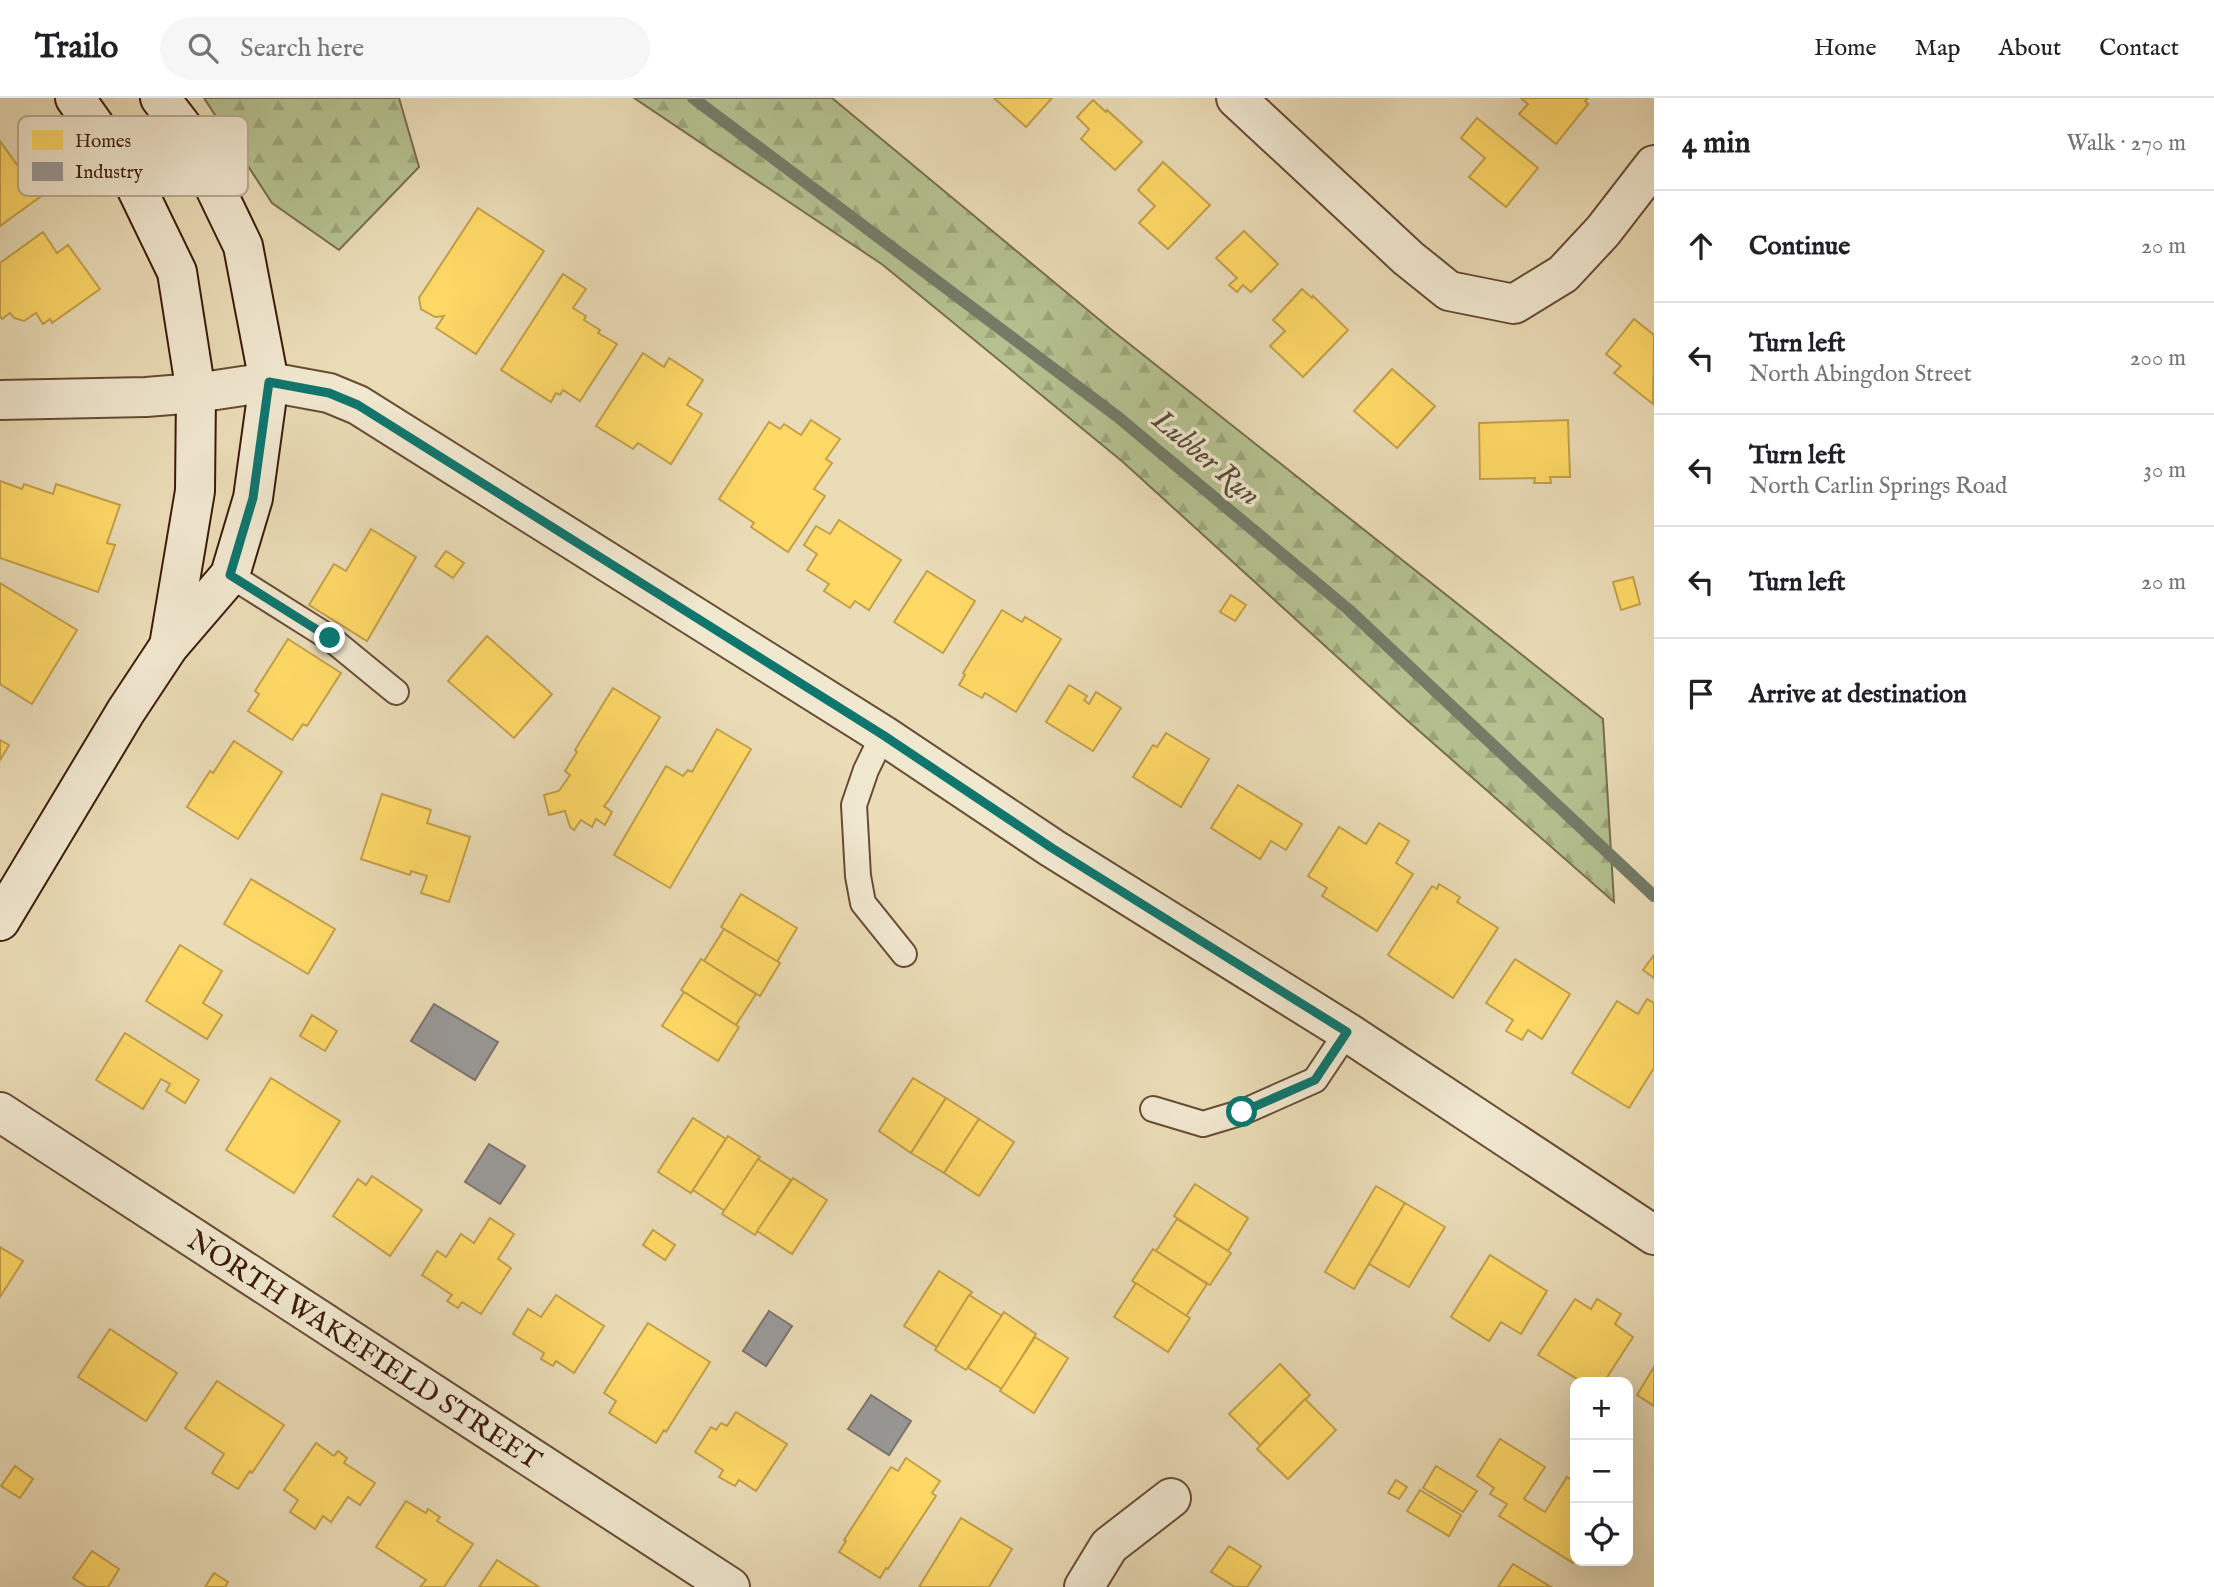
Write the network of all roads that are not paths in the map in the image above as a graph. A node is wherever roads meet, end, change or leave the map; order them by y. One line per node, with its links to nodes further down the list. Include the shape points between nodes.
1 (160, 98): 3 (street)
2 (1236, 98): 4 (street, via 1408,258 1450,291 1514,304 1563,274)
3 (174, 116)
4 (1654, 165)
5 (140, 196): 8 (street, via 177,272)
6 (219, 196): 7 (street, via 243,246)
7 (269, 382): 8 (street); 10 (street, via 253,498); 13 (street, via 329,393 358,405)
8 (196, 393): 9 (street); 11 (street, via 195,491)
9 (0, 400)
10 (230, 575): 11 (street); 12 (lane, via 330,638)
11 (169, 646): 14 (street)
12 (396, 692)
13 (883, 735): 15 (lane, via 854,805 858,876 863,903); 16 (street, via 1052,848)
14 (0, 921)
15 (904, 954)
16 (1347, 1032): 17 (lane, via 1315,1080 1242,1112 1203,1124); 19 (street)
17 (1153, 1109)
18 (0, 1112): 21 (street, NORTH WAKEFIELD STREET)
19 (1654, 1235)
20 (1171, 1499): 22 (street, via 1110,1546)
21 (730, 1587)
22 (1084, 1587)

